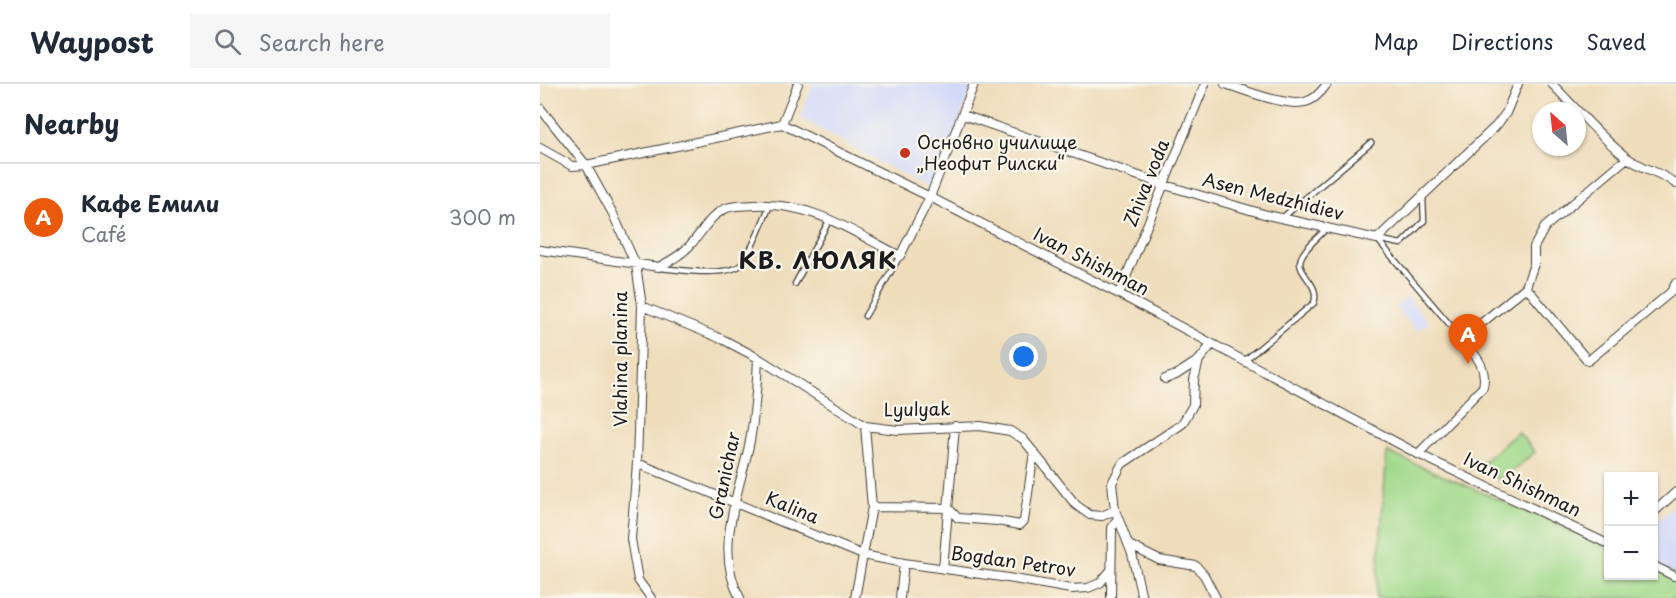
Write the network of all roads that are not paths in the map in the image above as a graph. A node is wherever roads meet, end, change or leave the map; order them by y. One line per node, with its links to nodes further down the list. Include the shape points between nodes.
1 (798, 84): 10 (street)
2 (974, 84): 9 (street)
3 (1205, 84): 16 (street, Zhiva voda)
4 (1225, 84): 5 (street, via 1281,101 1305,102 1320,94)
5 (1327, 84)
6 (1518, 84): 17 (street, via 1496,126)
7 (1552, 84): 13 (street)
8 (540, 108): 14 (street, Vlahina planina)
9 (963, 115): 16 (street, Asen Medzhidiev); 18 (street)
10 (782, 124): 14 (street); 18 (street, Ivan Shishman)
11 (1371, 142): 20 (lane)
12 (540, 148): 14 (street, via 572,166)
13 (1627, 158): 15 (street, via 1642,168); 30 (street, via 1545,227 1534,247 1534,264)
14 (586, 165): 26 (street, Vlahina planina)
15 (1674, 179)
16 (1165, 185): 20 (street, Asen Medzhidiev); 31 (street, Zhiva voda)
17 (1423, 195): 23 (street); 23 (lane, via 1424,221 1401,244)
18 (930, 197): 25 (street); 31 (street, Ivan Shishman)
19 (771, 205): 21 (street, via 789,206); 27 (street, via 727,208 709,220 683,252); 27 (lane, via 742,264 730,270)
20 (1282, 218): 22 (street, Asen Medzhidiev)
21 (830, 219): 25 (street); 29 (lane)
22 (1328, 228): 23 (street, Asen Medzhidiev); 38 (lane, via 1300,261 1316,290 1314,303)
23 (1377, 239): 34 (lane)
24 (540, 250): 26 (street)
25 (900, 256): 33 (lane)
26 (636, 265): 27 (street); 32 (street, Vlahina planina)
27 (658, 267)
28 (1676, 283): 30 (street, via 1671,292 1588,361)
29 (795, 284)
30 (1526, 287): 34 (street)
31 (1119, 294): 35 (street, Ivan Shishman)
32 (642, 306): 36 (street, Lyulyak); 44 (street, Vlahina planina)
33 (865, 316)
34 (1462, 339): 43 (street, via 1480,363 1485,376 1483,387)
35 (1212, 344): 37 (street); 38 (street, Ivan Shishman)
36 (758, 358): 40 (street, Lyulyak); 46 (street, Granichar, via 750,441)
37 (1199, 360): 39 (street); 50 (street, via 1193,405 1182,424 1122,464 1112,483)
38 (1244, 361): 43 (street, Ivan Shishman)
39 (1165, 379)
40 (866, 426): 41 (street, Lyulyak); 47 (street)
41 (955, 426): 42 (street, Lyulyak, via 1010,431); 48 (street)
42 (1034, 452): 48 (street, via 1024,521 1020,525 958,519); 50 (street, Lyulyak, via 1076,505 1090,515)
43 (1418, 454): 51 (street, Ivan Shishman)
44 (637, 464): 46 (street, Kalina); 59 (street, Vlahina planina, via 631,539 638,580)
45 (1676, 492): 49 (street)
46 (735, 503): 53 (street, Kalina); 60 (street, Granichar, via 728,566)
47 (872, 507): 48 (street); 53 (street)
48 (948, 508): 56 (street)
49 (1658, 508)
50 (1117, 514): 52 (street); 57 (street)
51 (1604, 542)
52 (1129, 546): 64 (street); 65 (street, via 1159,561 1196,566)
53 (863, 555): 54 (street, Kalina); 61 (street)
54 (904, 563): 56 (street, Bogdan Petrov); 62 (street)
55 (1658, 568): 58 (street)
56 (943, 569): 57 (street, Bogdan Petrov, via 1071,589 1100,583)
57 (1111, 570): 63 (street)
58 (1674, 576)
59 (651, 598)
60 (740, 598)
61 (855, 598)
62 (900, 598)
63 (1111, 598)
64 (1142, 598)
65 (1216, 598)

